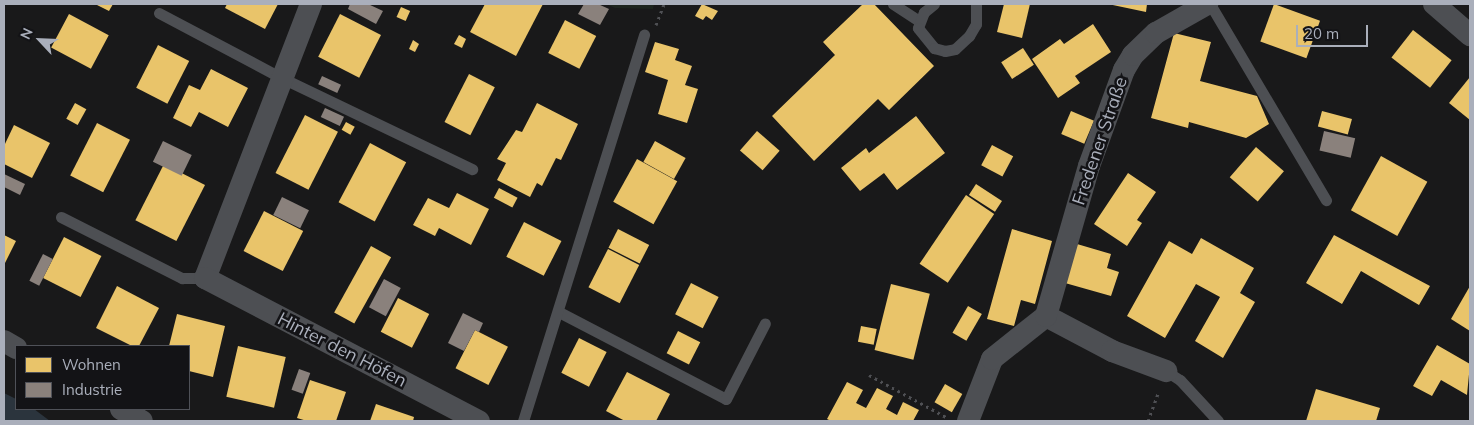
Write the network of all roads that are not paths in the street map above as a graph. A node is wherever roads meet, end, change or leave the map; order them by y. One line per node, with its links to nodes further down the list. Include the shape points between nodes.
1 (311, 4): 11 (street)
2 (892, 4): 8 (lane)
3 (934, 4): 8 (lane)
4 (976, 4): 8 (lane, via 976,24 970,36 955,49 945,52 934,48 920,35)
5 (1208, 4): 13 (lane, Fredener Straße); 17 (street, Fredener Straße, via 1156,32 1133,55 1124,70 1088,166)
6 (1434, 4): 10 (street)
7 (159, 13): 11 (lane)
8 (919, 21)
9 (644, 35): 16 (lane)
10 (1470, 35)
11 (282, 78): 12 (lane); 15 (street)
12 (472, 169)
13 (1326, 200)
14 (61, 217): 15 (lane, Hinter den Höfen, via 182,278)
15 (205, 278): 24 (street, Hinter den Höfen)
16 (559, 312): 18 (lane, via 726,400); 25 (lane)
17 (1046, 316): 21 (street, via 1112,351); 26 (street, via 992,359)
18 (765, 323)
19 (4, 341): 20 (street)
20 (15, 347)
21 (1166, 371): 27 (lane, via 1180,380)
22 (122, 410): 23 (street)
23 (142, 421)
24 (479, 421)
25 (523, 421)
26 (968, 421)
27 (1218, 421)

